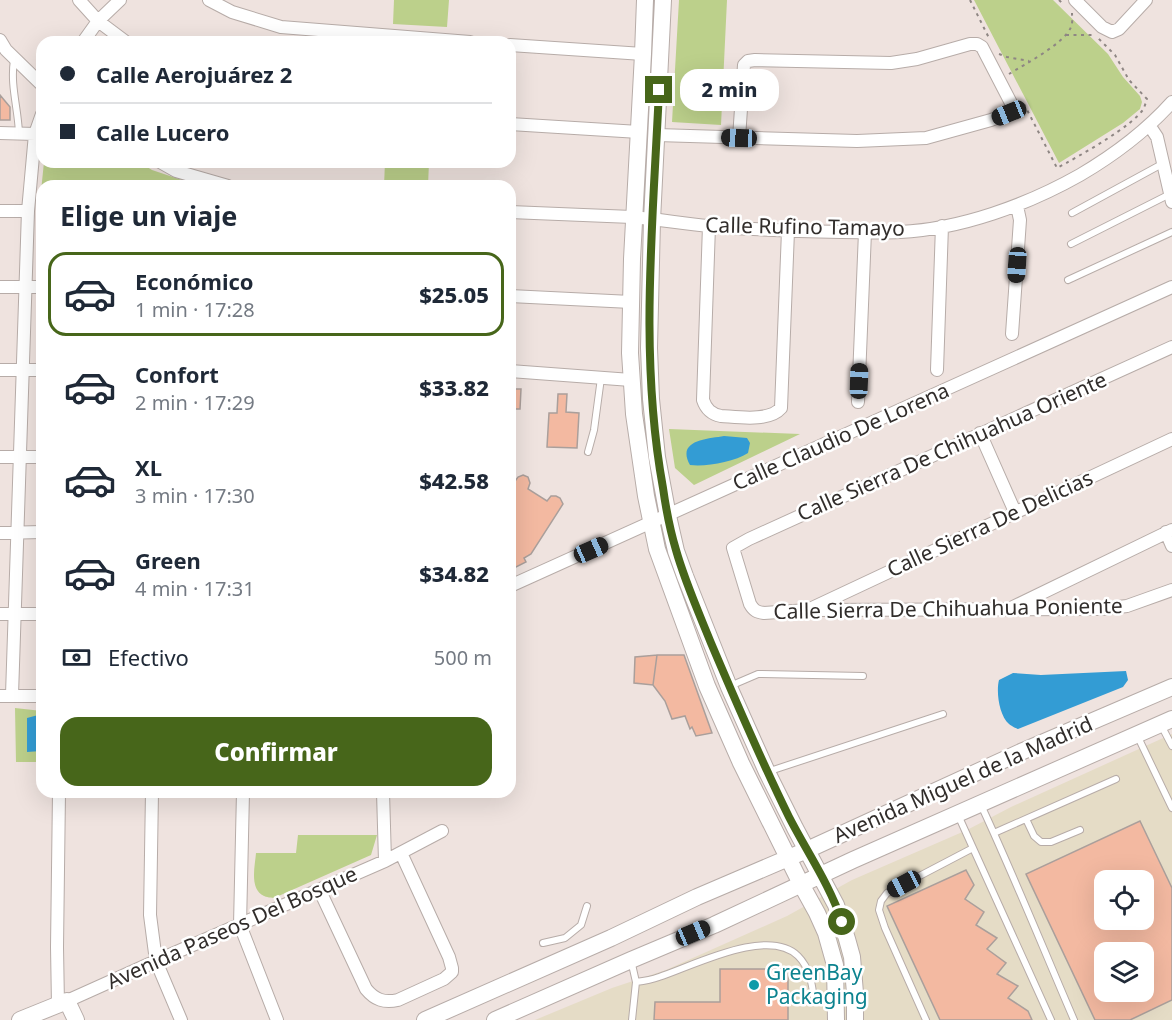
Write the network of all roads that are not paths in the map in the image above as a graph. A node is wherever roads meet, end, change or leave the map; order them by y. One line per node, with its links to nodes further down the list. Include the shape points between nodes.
1 (79, 0): 8 (street)
2 (120, 0): 8 (street)
3 (209, 0): 11 (street, via 231,12 281,27)
4 (645, 0): 14 (street)
5 (663, 0): 24 (street)
6 (1146, 0): 7 (street, via 1112,32)
7 (1072, 6)
8 (98, 21): 9 (street); 10 (street)
9 (87, 36)
10 (118, 36)
11 (394, 36)
12 (516, 45): 14 (street)
13 (5, 49): 15 (street); 22 (lane)
14 (643, 54): 20 (street)
15 (36, 79)
16 (1172, 102): 18 (street, Calle Rufino Tamayo)
17 (516, 124): 20 (street)
18 (1149, 125): 26 (street, via 1157,137); 30 (street, Calle Rufino Tamayo, via 1097,164)
19 (36, 131): 23 (street)
20 (639, 132): 35 (street)
21 (0, 133): 22 (street)
22 (19, 133): 23 (street)
23 (35, 134): 32 (street)
24 (657, 135): 25 (street); 36 (street)
25 (739, 138): 25 (street, via 744,65 755,60 891,63 977,44 982,46 1011,103 1009,113 926,138 857,141)
26 (1162, 164): 29 (street); 34 (lane)
27 (171, 168): 28 (street)
28 (207, 180)
29 (1171, 198): 42 (lane)
30 (1017, 206): 38 (street, Calle Rufino Tamayo); 50 (street, via 1020,220)
31 (0, 211): 32 (street)
32 (28, 212): 45 (street)
33 (516, 212): 35 (street, Calle Rufino Tamayo)
34 (1072, 213)
35 (634, 218): 36 (street, Calle Rufino Tamayo); 49 (street)
36 (652, 220): 37 (street, Calle Rufino Tamayo); 67 (street, via 651,399)
37 (710, 226): 39 (street, Calle Rufino Tamayo); 39 (street, via 703,400 709,411 721,416 764,417 781,408)
38 (942, 226): 40 (street, Calle Rufino Tamayo); 55 (street)
39 (788, 231): 40 (street, Calle Rufino Tamayo)
40 (865, 232): 59 (street)
41 (1172, 232): 43 (lane)
42 (1071, 243)
43 (1068, 280)
44 (0, 287): 45 (street)
45 (25, 287): 46 (street); 53 (street)
46 (36, 287)
47 (1172, 287): 67 (street, Calle Claudio De Lorena)
48 (516, 296): 49 (street)
49 (631, 302): 58 (street)
50 (1012, 334)
51 (1172, 347): 60 (street, Calle Sierra De Chihuahua Oriente)
52 (0, 370): 53 (street)
53 (22, 370): 54 (street); 65 (street)
54 (36, 370)
55 (937, 370)
56 (516, 371): 57 (street)
57 (601, 378): 58 (street); 62 (lane)
58 (630, 380): 67 (street, via 645,496)
59 (858, 402)
60 (980, 433): 66 (street); 77 (street, Calle Sierra De Chihuahua Oriente, via 733,548 750,604)
61 (1172, 440): 66 (street, Calle Sierra De Delicias)
62 (588, 452)
63 (0, 457): 65 (street)
64 (36, 457): 65 (street)
65 (20, 458): 71 (street)
66 (1015, 512): 76 (street, Calle Sierra De Delicias)
67 (660, 519): 73 (street, Calle Claudio De Lorena); 82 (street); 106 (street, via 657,549 707,686)
68 (1169, 531): 72 (street); 75 (street)
69 (36, 532): 71 (street)
70 (0, 533): 71 (street)
71 (17, 533): 79 (street)
72 (1172, 546)
73 (516, 583)
74 (1172, 590): 75 (street, Calle Sierra De Chihuahua Poniente, via 1116,608)
75 (1009, 609): 76 (street, Calle Sierra De Chihuahua Poniente)
76 (808, 610): 77 (street, Calle Sierra De Chihuahua Poniente)
77 (757, 612)
78 (0, 614): 79 (street)
79 (15, 614): 80 (street); 84 (street)
80 (36, 614)
81 (862, 676): 82 (lane, via 758,674)
82 (729, 687): 90 (street)
83 (1172, 687): 104 (street, Avenida Miguel de la Madrid)
84 (6, 696): 85 (street)
85 (36, 696)
86 (943, 714): 90 (lane)
87 (1166, 721): 88 (street, Avenida Miguel de la Madrid); 89 (lane)
88 (1137, 734): 96 (street, Avenida Miguel de la Madrid); 97 (lane)
89 (1172, 746)
90 (767, 772): 104 (street)
91 (1116, 779): 99 (lane)
92 (59, 798): 120 (street, via 57,947)
93 (152, 798): 117 (street, via 150,915)
94 (243, 798): 114 (street)
95 (383, 798): 107 (street)
96 (981, 804): 98 (street, Avenida Miguel de la Madrid); 102 (lane)
97 (1172, 808)
98 (958, 814): 103 (lane); 108 (street, Avenida Miguel de la Madrid)
99 (1026, 819): 100 (lane, via 1041,842); 102 (lane)
100 (1080, 830)
101 (442, 831): 105 (street, Avenida Paseos Del Bosque)
102 (994, 833): 132 (lane)
103 (973, 848): 130 (lane, via 887,893 880,901 885,928); 131 (lane)
104 (807, 850): 106 (street, Avenida Miguel de la Madrid); 108 (street)
105 (401, 853): 107 (street, Avenida Paseos Del Bosque); 110 (street, via 449,957 452,972 444,979 390,1002 372,996)
106 (788, 858): 109 (street); 126 (street, Avenida Miguel de la Madrid)
107 (385, 861): 110 (street, Avenida Paseos Del Bosque)
108 (821, 875): 109 (street, Avenida Miguel de la Madrid); 111 (street)
109 (801, 884): 113 (street); 116 (street, Avenida Miguel de la Madrid)
110 (320, 891): 114 (street, Avenida Paseos Del Bosque)
111 (836, 905): 113 (street); 129 (street, via 852,957)
112 (587, 906): 115 (lane, via 581,925 565,938)
113 (817, 913): 128 (street, via 835,965)
114 (240, 925): 117 (street, Avenida Paseos Del Bosque); 125 (street)
115 (543, 943)
116 (631, 960): 118 (lane); 121 (street, Avenida Miguel de la Madrid)
117 (156, 961): 120 (street, Avenida Paseos Del Bosque); 124 (street)
118 (636, 982): 119 (lane, via 741,948 781,947 793,951 806,966); 127 (lane)
119 (814, 999)
120 (63, 1003): 122 (street, Avenida Paseos Del Bosque); 123 (street)
121 (503, 1018)
122 (21, 1020)
123 (76, 1020)
124 (181, 1020)
125 (278, 1020)
126 (425, 1020)
127 (632, 1020)
128 (836, 1020)
129 (855, 1020)
130 (926, 1020)
131 (1051, 1020)
132 (1074, 1020)

